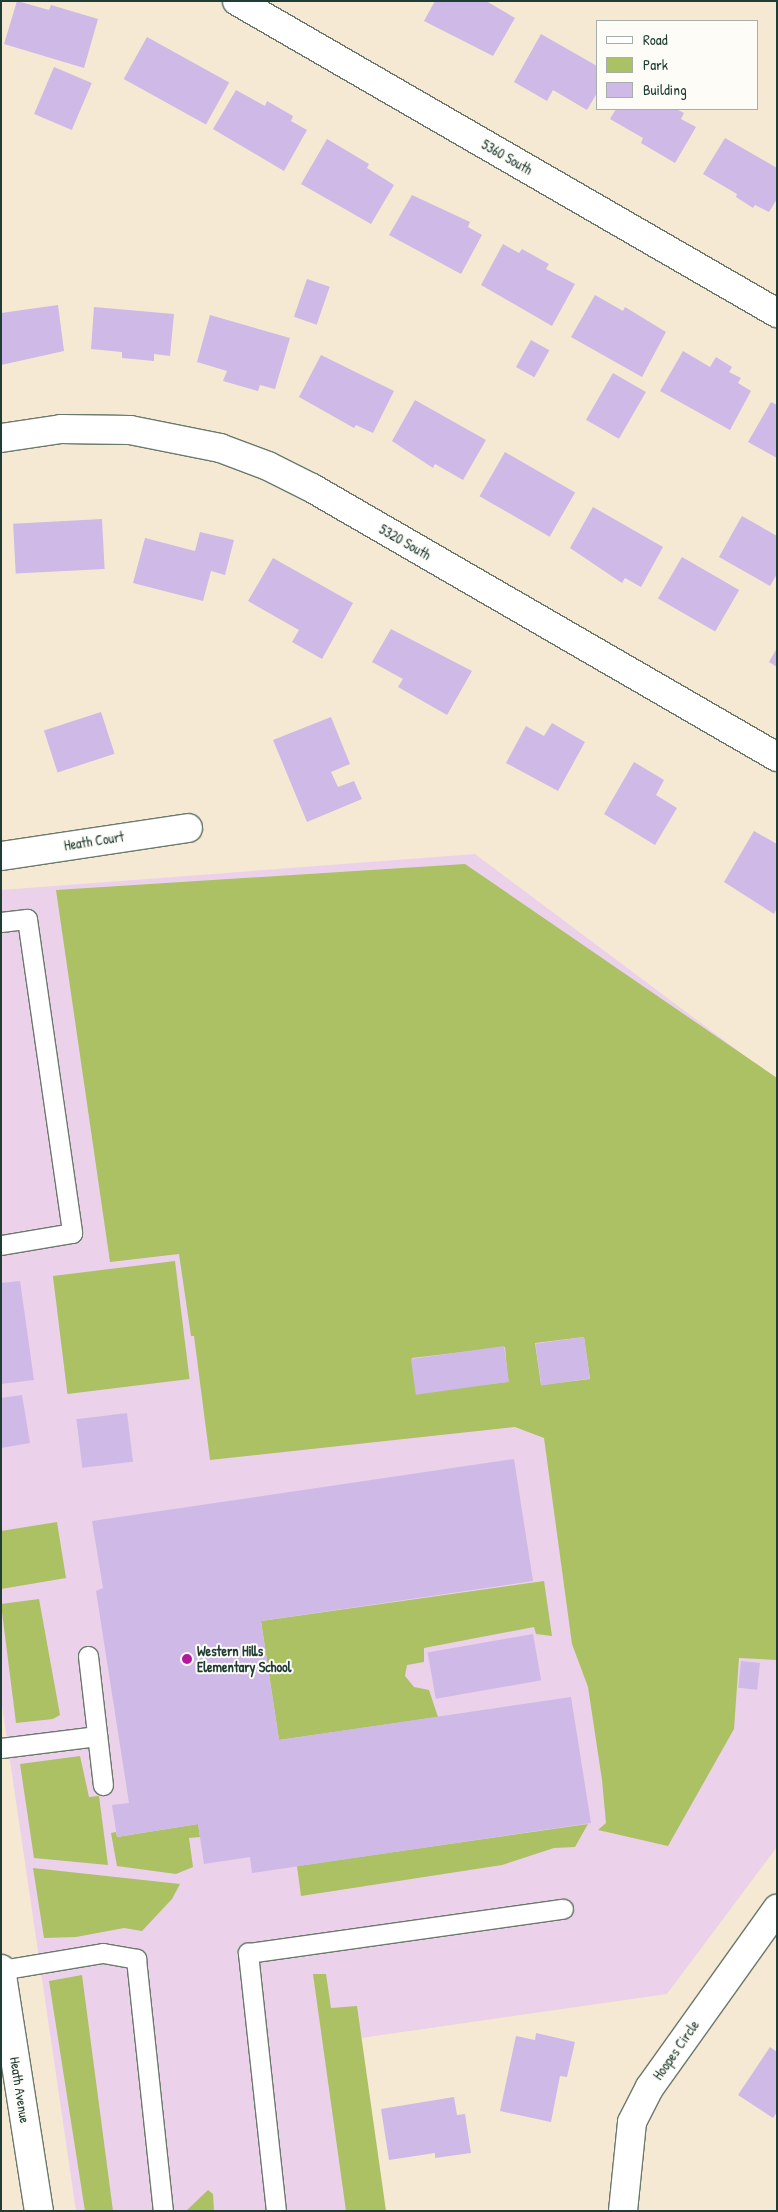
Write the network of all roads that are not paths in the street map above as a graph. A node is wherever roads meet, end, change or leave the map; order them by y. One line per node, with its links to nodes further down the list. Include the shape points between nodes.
1 (238, 1): 2 (street, 5360 South)
2 (777, 313)
3 (1, 438): 4 (street, 5320 South, via 61,429 130,430 220,448 268,466 312,488)
4 (777, 757)
5 (188, 828): 6 (street, Heath Court)
6 (1, 856)
7 (1, 922): 8 (lane, via 27,919 72,1233)
8 (1, 1245)
9 (88, 1656): 10 (lane)
10 (98, 1736): 11 (lane); 12 (lane)
11 (1, 1748)
12 (103, 1785)
13 (563, 1909): 18 (lane, via 248,1953)
14 (777, 1909): 19 (street, Hoopes Circle, via 650,2087 632,2122)
15 (1, 1969): 16 (street, Heath Avenue); 17 (lane, via 102,1953 136,1959)
16 (39, 2211)
17 (163, 2211)
18 (276, 2211)
19 (623, 2211)

